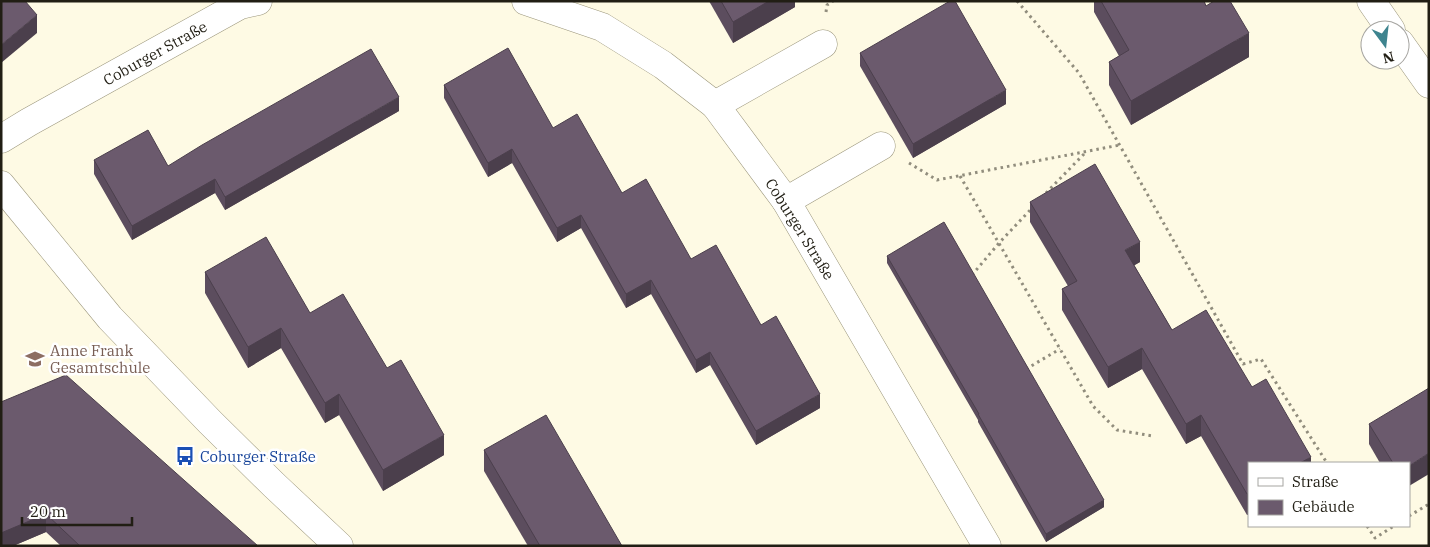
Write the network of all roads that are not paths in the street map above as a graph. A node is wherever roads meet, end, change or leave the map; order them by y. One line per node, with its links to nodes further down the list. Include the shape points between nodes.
1 (258, 1): 9 (street, Coburger Straße, via 240,6)
2 (526, 1): 8 (street, Coburger Straße, via 602,27 663,65)
3 (1371, 1): 4 (street)
4 (1384, 20)
5 (823, 44): 8 (street)
6 (1410, 57): 7 (street)
7 (1429, 84)
8 (715, 105): 12 (street, Coburger Straße)
9 (1, 139)
10 (881, 146): 12 (street)
11 (1, 184): 13 (street, via 110,318 210,422)
12 (786, 201): 14 (street, Coburger Straße)
13 (339, 546)
14 (987, 546)

